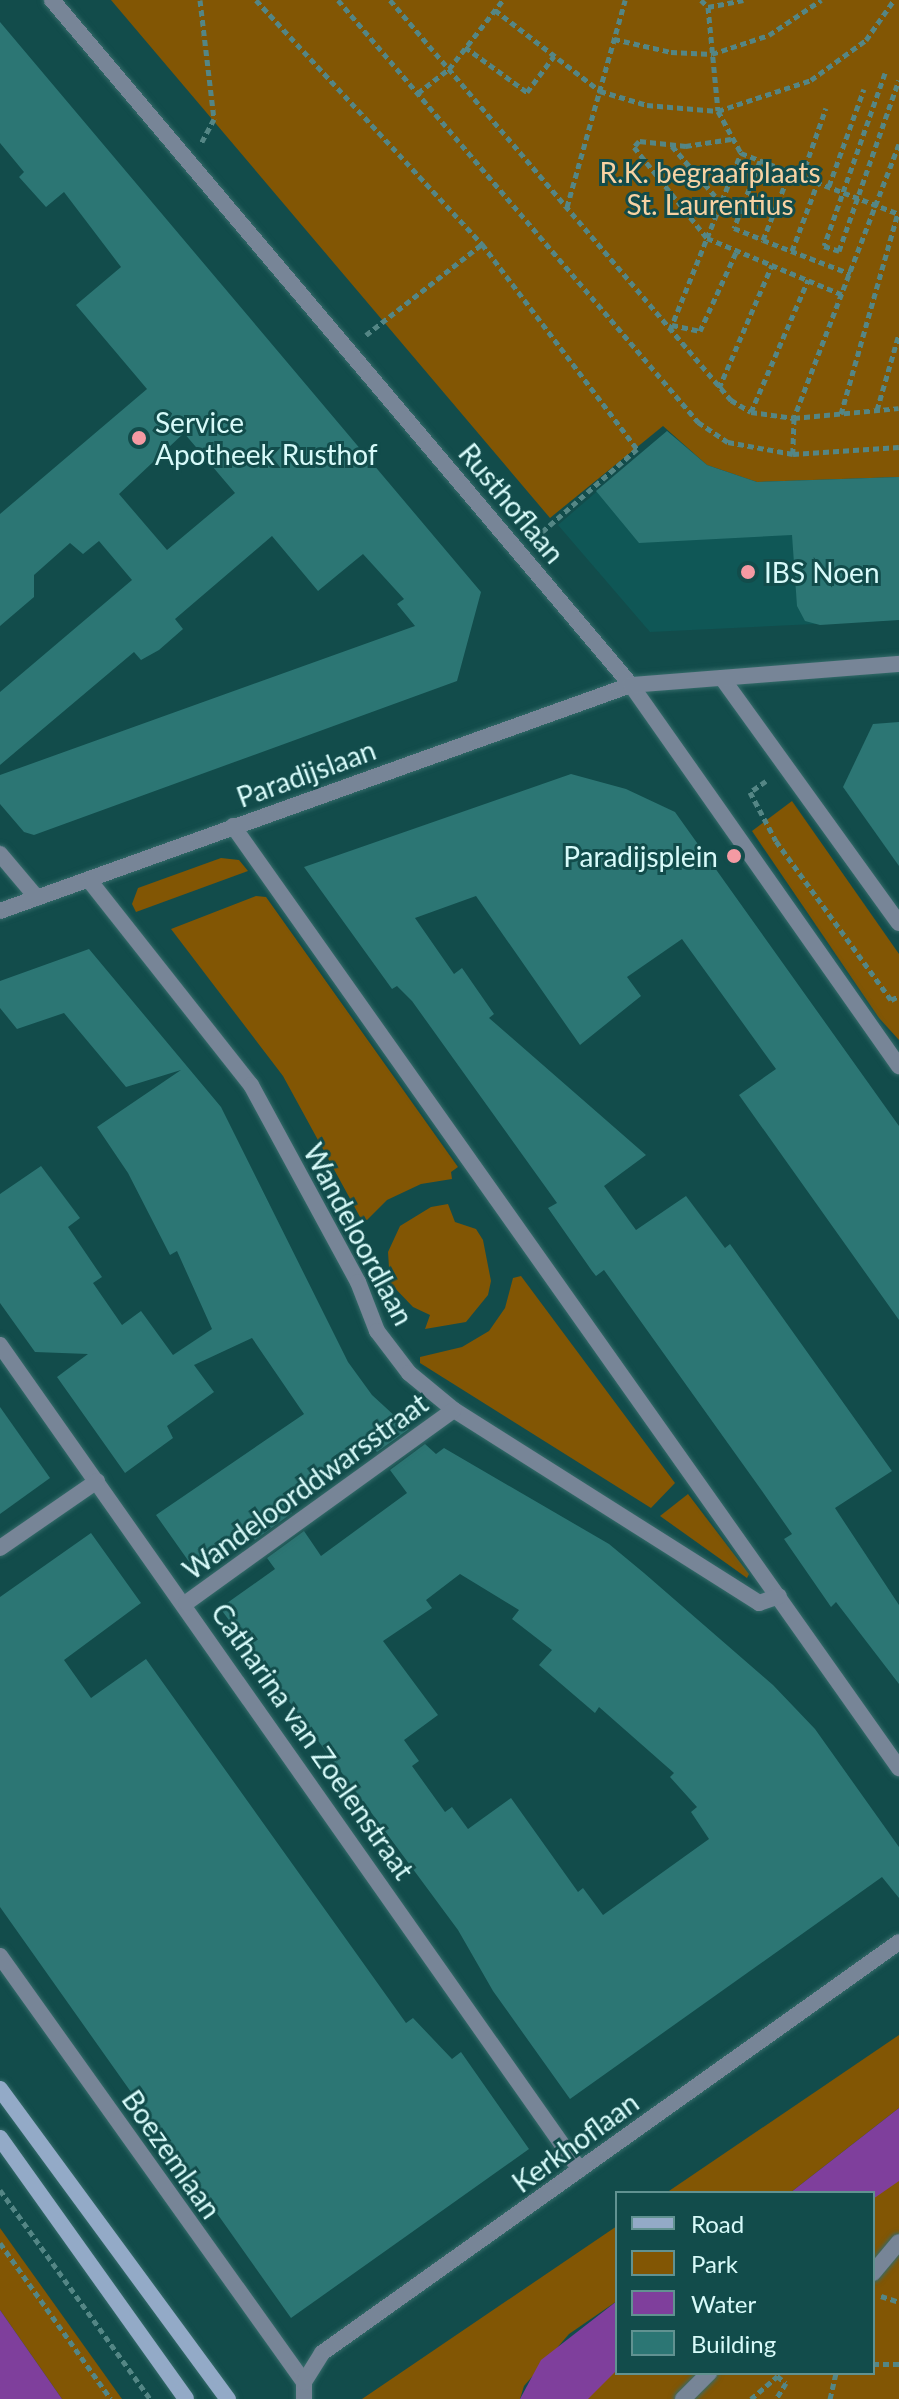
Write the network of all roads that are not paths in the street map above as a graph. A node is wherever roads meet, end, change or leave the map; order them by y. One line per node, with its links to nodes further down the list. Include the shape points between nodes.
1 (52, 0): 4 (street, Rusthoflaan)
2 (899, 664): 3 (street)
3 (722, 678): 4 (street); 10 (street)
4 (631, 685): 5 (street, Paradijslaan); 11 (street, Rusthoflaan)
5 (233, 826): 7 (street, Paradijslaan); 16 (street)
6 (0, 854): 8 (street)
7 (89, 880): 8 (street, Paradijslaan); 13 (street, Wandeloordlaan, via 251,1085 358,1282 377,1331 409,1373)
8 (37, 898): 9 (street, Paradijslaan)
9 (0, 911)
10 (899, 923)
11 (899, 1066)
12 (0, 1345): 14 (street, Catharina van Zoelenstraat)
13 (454, 1410): 16 (street, Wandeloordlaan, via 759,1603); 17 (street, Wandeloorddwarsstraat)
14 (97, 1481): 15 (street); 17 (street, Catharina van Zoelenstraat)
15 (0, 1548)
16 (779, 1596): 18 (street)
17 (186, 1603): 23 (street, Catharina van Zoelenstraat)
18 (899, 1768)
19 (899, 1942): 23 (street, Kerkhoflaan)
20 (0, 1956): 27 (street, Boezemlaan)
21 (0, 2089): 29 (main road)
22 (0, 2138): 28 (main road)
23 (580, 2170): 27 (street, Kerkhoflaan, via 322,2353)
24 (899, 2242): 25 (street)
25 (875, 2271)
26 (707, 2375): 30 (street)
27 (304, 2390)
28 (186, 2399)
29 (228, 2399)
30 (683, 2399)

